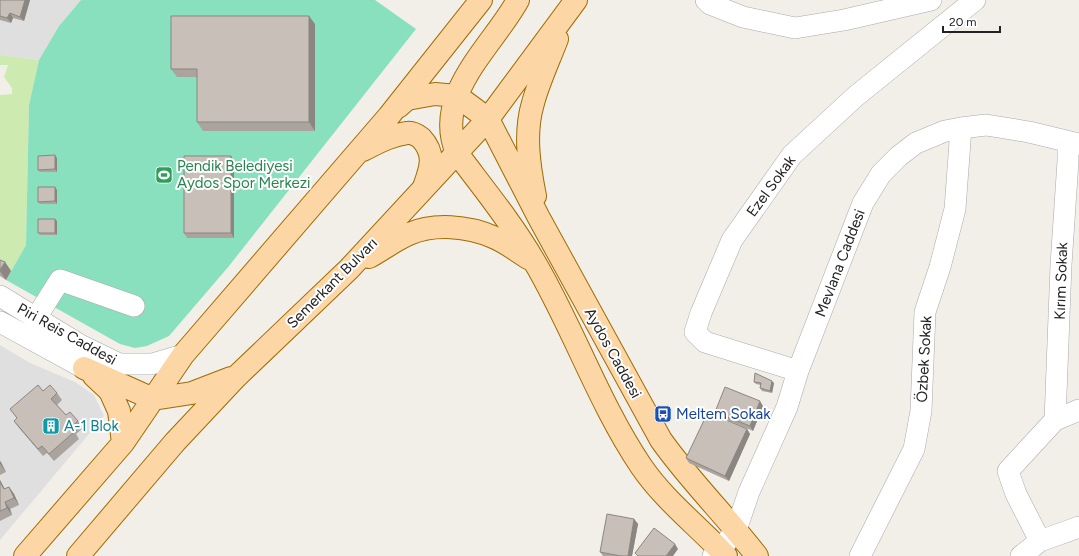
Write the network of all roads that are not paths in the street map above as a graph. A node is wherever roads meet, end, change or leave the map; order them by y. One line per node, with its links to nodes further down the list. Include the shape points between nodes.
1 (481, 0): 8 (main road)
2 (518, 0): 7 (main road, via 462,82)
3 (706, 0): 4 (street, via 743,17 795,28 844,20)
4 (931, 0)
5 (975, 0): 24 (street, Ezel Sokak, via 856,96 792,155 732,240 695,332 705,342)
6 (570, 8): 9 (main road, Semerkant Bulvarı); 15 (main road, via 533,103 530,118 531,173)
7 (457, 96): 8 (main road, via 435,94 407,99); 9 (main road); 12 (main road, via 451,118 452,142)
8 (389, 116): 13 (main road)
9 (488, 119): 12 (main road, Semerkant Bulvarı); 15 (main road, Aydos Caddesi)
10 (961, 128): 11 (street, Mevlana Caddesi, via 986,125 1029,132); 24 (street, Mevlana Caddesi, via 945,131 916,143 881,174 863,203); 37 (street, Özbek Sokak, via 955,209 925,312 921,411 914,450)
11 (1073, 144): 28 (street, Kırım Sokak, via 1068,161 1061,265)
12 (456, 153): 14 (main road, Semerkant Bulvarı); 16 (main road, Aydos Caddesi, via 502,213)
13 (356, 154): 14 (main road, via 408,132 418,136 430,150 431,162); 22 (main road)
14 (424, 188): 17 (main road, Semerkant Bulvarı)
15 (539, 218): 31 (main road, Aydos Caddesi, via 661,440 678,464)
16 (534, 262): 17 (main road, via 493,237 470,230 430,228 409,234); 33 (main road, Aydos Caddesi, via 638,462 662,492)
17 (349, 269): 25 (main road, Semerkant Bulvarı)
18 (0, 296): 20 (street, Piri Reis Caddesi)
19 (134, 306): 20 (street, via 60,280)
20 (36, 318): 22 (street, Piri Reis Caddesi, via 80,345 119,364 152,364)
21 (0, 322): 23 (street, Piri Reis Caddesi)
22 (183, 355): 26 (main road)
23 (84, 368): 26 (main road); 29 (main road, via 110,391 119,411)
24 (798, 371): 31 (street, Mevlana Caddesi, via 787,407 749,492)
25 (236, 376): 26 (main road, via 192,393); 35 (main road, Semerkant Bulvarı, via 175,442)
26 (153, 399): 29 (main road)
27 (1079, 410): 28 (street)
28 (1055, 420): 32 (street, via 1008,471 1016,494)
29 (123, 443): 34 (main road)
30 (1079, 527): 32 (street)
31 (736, 530): 33 (street, Mevlana Caddesi); 36 (main road, Aydos Caddesi)
32 (1040, 541): 38 (street)
33 (720, 554)
34 (25, 556)
35 (78, 556)
36 (757, 556)
37 (860, 556)
38 (1021, 556)

